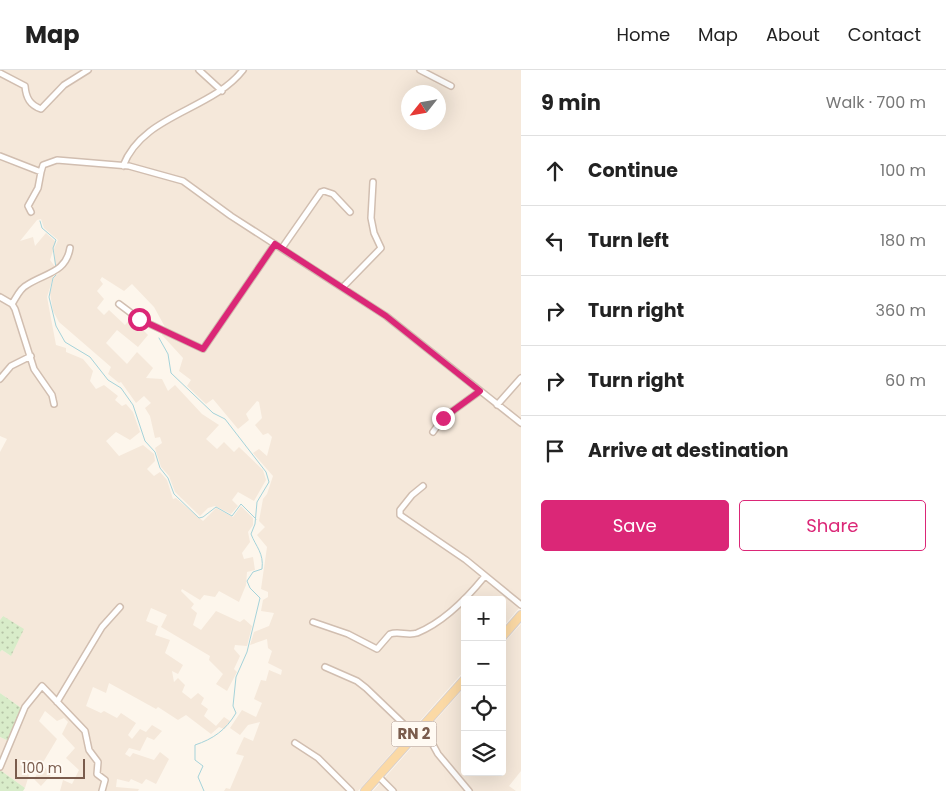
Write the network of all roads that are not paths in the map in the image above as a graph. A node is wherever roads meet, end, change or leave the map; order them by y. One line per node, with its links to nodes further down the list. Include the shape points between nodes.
1 (88, 70): 5 (street, via 64,85 41,109 33,106 24,86)
2 (199, 70): 7 (street)
3 (243, 70): 7 (street)
4 (420, 70): 6 (street)
5 (0, 73)
6 (451, 86)
7 (222, 91): 9 (street, via 147,133)
8 (0, 156): 10 (street)
9 (123, 166): 10 (street, via 57,160 43,166); 14 (street, via 183,181)
10 (41, 172): 12 (street, via 38,188 28,206)
11 (373, 182): 17 (street, via 371,218 381,248)
12 (31, 212)
13 (350, 212): 16 (street, via 333,194 324,190)
14 (275, 244): 16 (street); 20 (street, via 203,349 139,319)
15 (70, 248): 19 (street, via 65,264 59,270 27,284)
16 (282, 248): 17 (street)
17 (343, 287): 24 (street, via 386,316)
18 (0, 297): 19 (street)
19 (12, 304): 21 (street)
20 (119, 304)
21 (31, 356): 23 (street, via 11,366); 25 (street)
22 (521, 378): 26 (street)
23 (0, 379)
24 (480, 391): 26 (street); 28 (street, via 443,418)
25 (54, 404)
26 (497, 404): 27 (street)
27 (521, 423)
28 (433, 432)
29 (423, 486): 30 (street, via 400,510 400,515)
30 (485, 576): 31 (street); 34 (street, via 440,619 416,633 390,634 377,649 348,634)
31 (521, 605)
32 (120, 607): 38 (street, via 102,627)
33 (521, 615): 35 (main road)
34 (313, 622)
35 (506, 632)
36 (325, 668): 40 (street, via 357,681)
37 (461, 683): 39 (main road, RN 2)
38 (57, 702): 42 (street, via 42,686 38,688 25,707); 44 (street, via 85,731 89,750 98,762 97,774 106,782)
39 (422, 725): 40 (main road, RN 2); 48 (street, via 438,754)
40 (414, 734): 43 (main road, RN 2)
41 (295, 743): 45 (street, via 318,758)
42 (0, 767)
43 (378, 776): 46 (main road, RN 2); 47 (street)
44 (102, 791)
45 (351, 791)
46 (365, 791)
47 (394, 791)
48 (469, 791)

